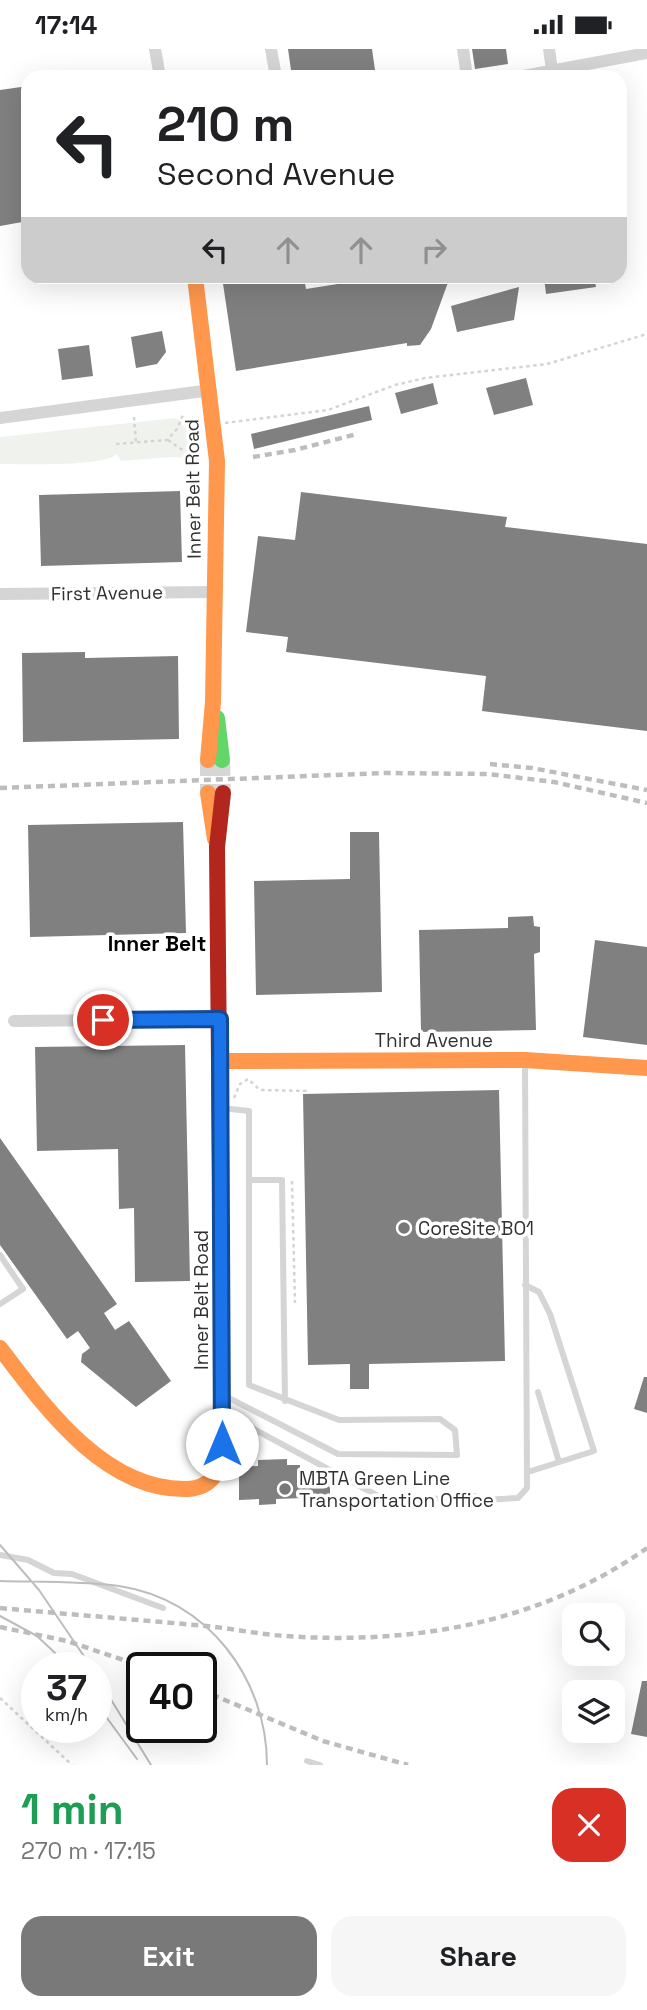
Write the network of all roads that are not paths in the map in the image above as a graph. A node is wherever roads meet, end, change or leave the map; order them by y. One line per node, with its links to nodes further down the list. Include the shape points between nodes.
1 (155, 49): 6 (street)
2 (271, 49): 7 (street)
3 (463, 49): 8 (street)
4 (549, 49): 9 (street)
5 (647, 53): 9 (street)
6 (159, 70)
7 (275, 70)
8 (466, 70)
9 (552, 70)
10 (196, 284): 11 (street, Inner Belt Road)
11 (211, 390): 12 (street); 13 (street, Inner Belt Road, via 218,472)
12 (0, 418)
13 (215, 592): 14 (street, First Avenue); 15 (street, Inner Belt Road)
14 (0, 594)
15 (215, 760)
16 (215, 793): 17 (street, Inner Belt Road)
17 (220, 1019): 18 (street); 20 (street, Inner Belt Road)
18 (14, 1021)
19 (525, 1060): 20 (street, Third Avenue); 21 (street, Third Avenue); 25 (lane)
20 (220, 1061): 22 (street, Inner Belt Road)
21 (647, 1069)
22 (220, 1103): 23 (lane, via 248,1111); 29 (street, Inner Belt Road)
23 (249, 1180): 30 (lane, via 249,1385); 30 (lane, via 282,1180)
24 (0, 1255): 26 (lane, via 23,1289)
25 (525, 1285): 32 (lane, via 539,1291 550,1314 594,1451); 33 (lane)
26 (0, 1304)
27 (0, 1348): 31 (street, Inner Belt Road, via 48,1409 103,1458 147,1484 192,1490 209,1483 219,1471)
28 (538, 1392): 32 (lane)
29 (222, 1395): 30 (lane, via 338,1454 457,1455 455,1430 440,1419 339,1420); 31 (street, Inner Belt Road)
30 (285, 1401)
31 (222, 1412): 33 (lane, via 380,1497 476,1505 523,1495)
32 (559, 1462): 33 (lane)
33 (528, 1472)
34 (0, 1555): 35 (lane, via 28,1560 54,1573 72,1574)
35 (163, 1608)
36 (307, 1761): 37 (lane)
37 (320, 1765)

